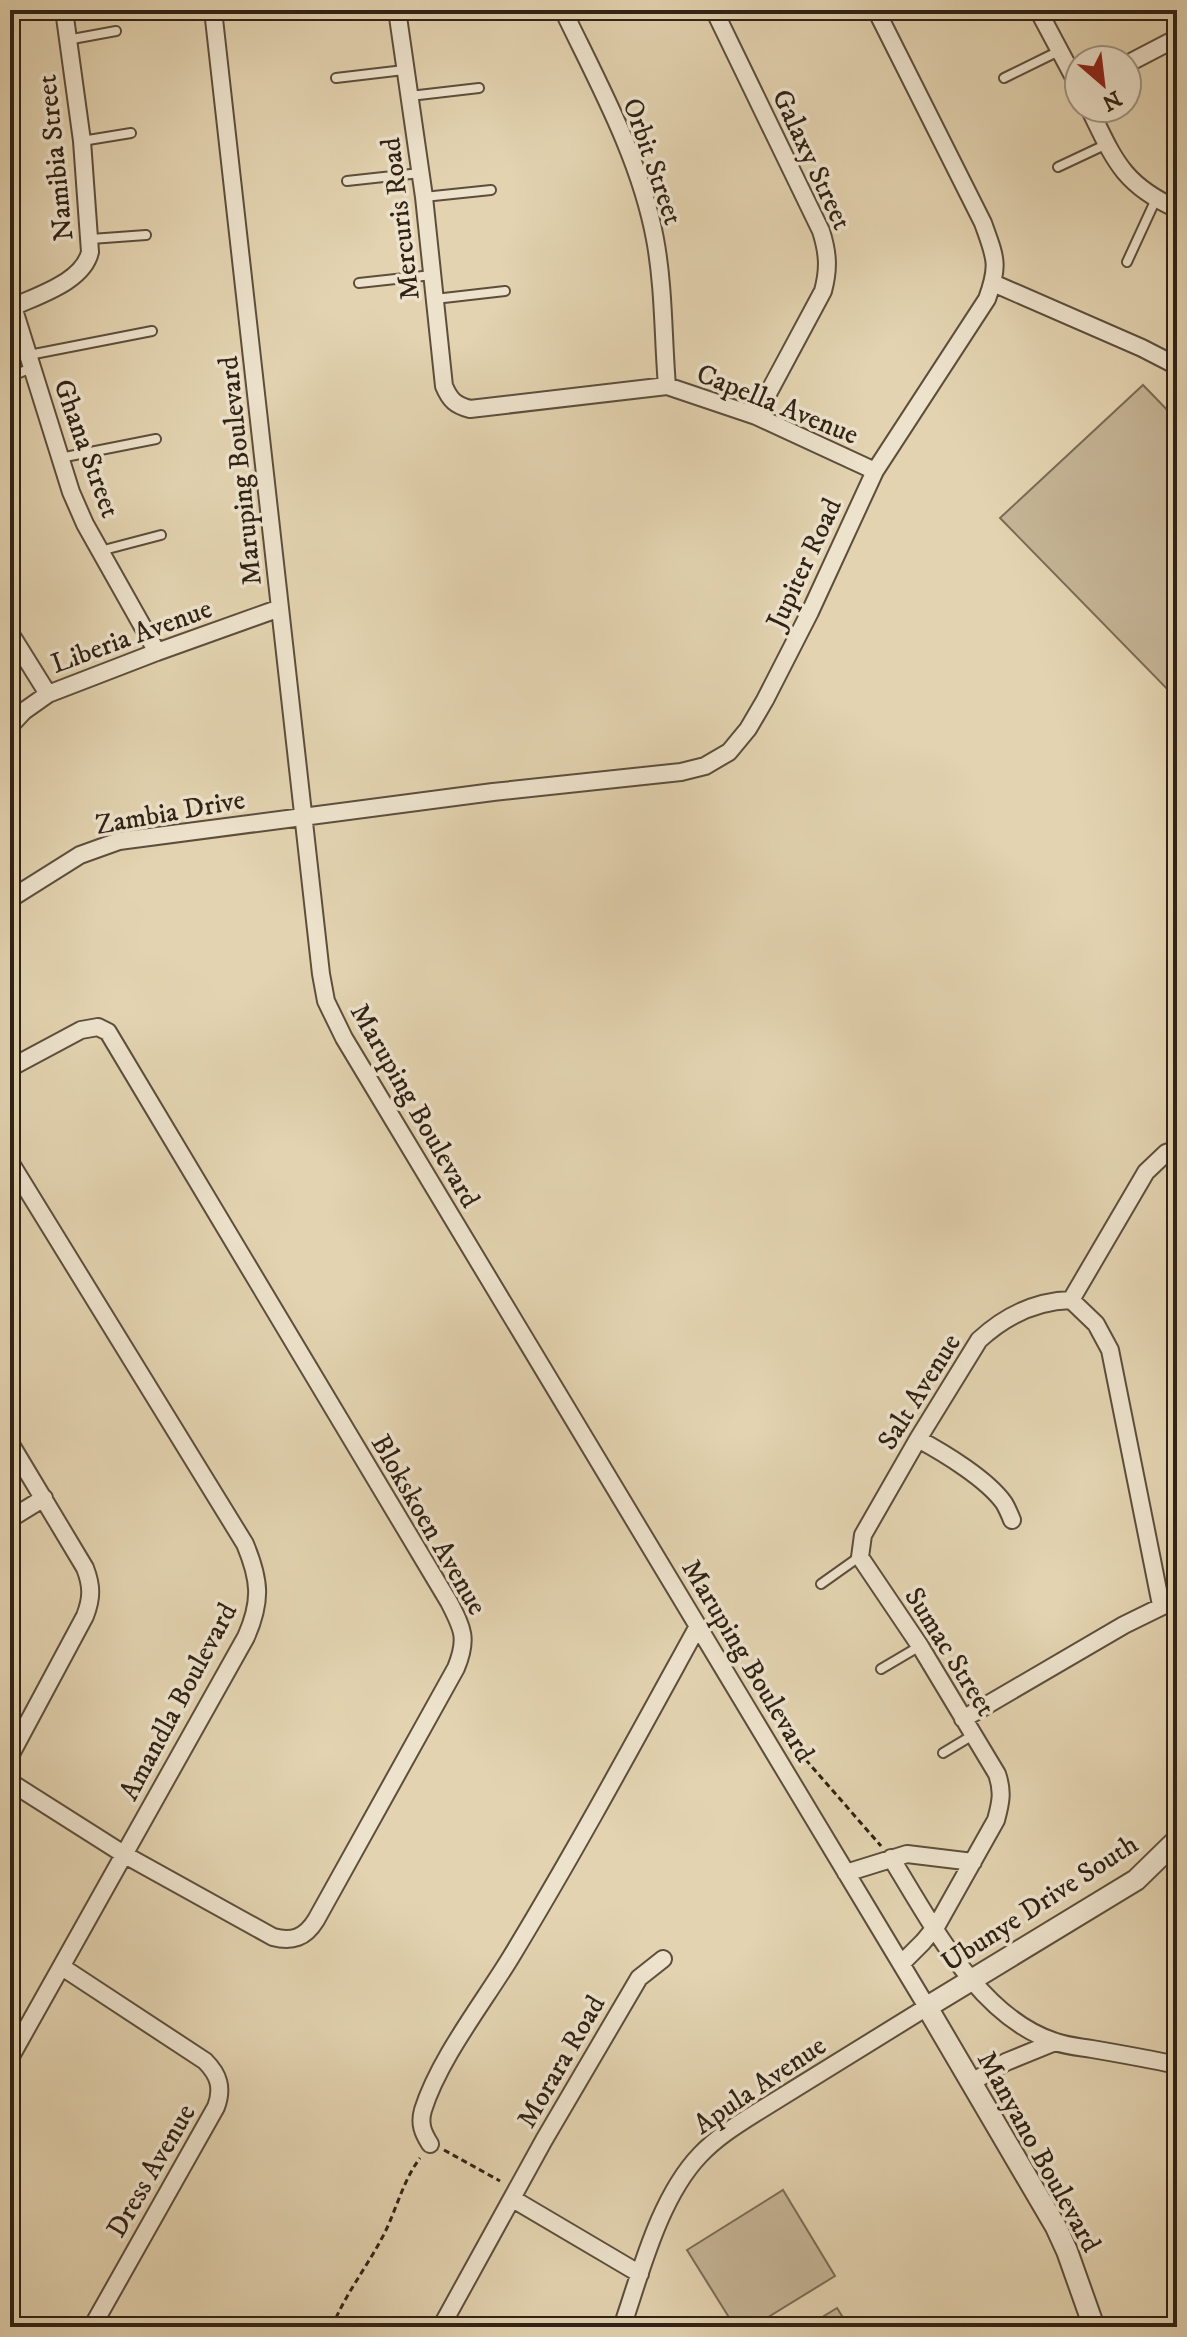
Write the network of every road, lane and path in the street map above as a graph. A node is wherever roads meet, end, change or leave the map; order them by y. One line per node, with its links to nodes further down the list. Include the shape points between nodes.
1 (64, 10): 10 (street, Namibia Street)
2 (213, 10): 51 (street, Maruping Boulevard)
3 (397, 10): 14 (street, Mercuris Road)
4 (563, 10): 43 (street, Orbit Street, via 629,155 651,220)
5 (714, 10): 45 (street, Galaxy Street, via 821,231 828,258 823,291)
6 (876, 10): 35 (street, via 983,223 997,269)
7 (1038, 10): 11 (street)
8 (116, 31): 10 (lane)
9 (1177, 38): 12 (street)
10 (67, 40): 21 (street, Namibia Street)
11 (1059, 51): 13 (street); 16 (lane)
12 (1143, 56)
13 (1063, 58)
14 (404, 70): 15 (lane); 18 (street, Mercuris Road)
15 (336, 78)
16 (1004, 78)
17 (479, 88): 18 (lane)
18 (410, 96): 24 (street, Mercuris Road)
19 (1097, 124): 22 (street)
20 (131, 133): 21 (lane)
21 (82, 141): 31 (street, Namibia Street)
22 (1107, 144): 23 (lane); 28 (street, via 1129,178)
23 (1058, 167)
24 (421, 172): 25 (lane); 27 (street, Mercuris Road)
25 (347, 181)
26 (491, 190): 27 (lane)
27 (424, 197): 33 (street, Mercuris Road)
28 (1156, 199): 29 (street); 32 (lane)
29 (1177, 209)
30 (146, 235): 31 (lane)
31 (91, 239): 38 (street, Namibia Street, via 88,260 70,278)
32 (1127, 262)
33 (432, 275): 34 (lane); 37 (street, Mercuris Road)
34 (359, 283)
35 (993, 283): 41 (street); 48 (street, Jupiter Road)
36 (505, 291): 37 (lane)
37 (435, 299): 44 (street, Mercuris Road, via 444,386 452,401)
38 (12, 302): 40 (street, Ghana Street)
39 (152, 331): 40 (lane)
40 (29, 362): 42 (lane); 47 (street, Ghana Street)
41 (1177, 366)
42 (10, 377)
43 (667, 386): 44 (street, Capella Avenue); 45 (street, Capella Avenue)
44 (470, 409)
45 (756, 416): 48 (street, Capella Avenue)
46 (156, 439): 47 (lane)
47 (60, 458): 50 (street, Ghana Street)
48 (875, 471): 56 (street, Jupiter Road, via 765,700 729,752 681,772)
49 (161, 535): 50 (lane)
50 (100, 551): 53 (street, Ghana Street)
51 (280, 608): 53 (street, Liberia Avenue); 56 (street, Maruping Boulevard)
52 (10, 633): 54 (street)
53 (157, 652): 54 (street, Liberia Avenue)
54 (48, 694): 55 (street, Liberia Avenue)
55 (10, 726)
56 (303, 816): 57 (street, Zambia Drive, via 119,841 80,855); 70 (street, Maruping Boulevard, via 324,989 332,1015)
57 (10, 899)
58 (10, 1068): 80 (street, Blokskoen Avenue, via 81,1030 98,1027 108,1032 449,1602 464,1636 456,1668 303,1935 273,1937)
59 (1177, 1149): 61 (street, via 1146,1172)
60 (10, 1162): 80 (street, Amandla Boulevard, via 238,1531 257,1576 257,1607 246,1637)
61 (1071, 1300): 62 (street, Salt Avenue, via 1042,1303 991,1329 970,1352); 69 (street, via 1096,1324 1110,1350)
62 (918, 1439): 66 (street, via 987,1487); 67 (street, Salt Avenue, via 863,1535)
63 (10, 1443): 64 (street)
64 (44, 1498): 65 (street); 77 (street, via 85,1568 91,1597)
65 (10, 1519)
66 (1012, 1520)
67 (860, 1557): 68 (lane); 71 (street, Sumac Street)
68 (821, 1584)
69 (1169, 1602): 73 (street)
70 (698, 1626): 74 (street, Maruping Boulevard); 94 (street, via 590,1823 445,2061 422,2112 421,2130)
71 (920, 1646): 72 (lane); 73 (street, Sumac Street)
72 (881, 1669)
73 (963, 1719): 75 (street, Sumac Street)
74 (755, 1721): 81 (path, via 788,1739); 83 (street, Maruping Boulevard)
75 (973, 1735): 76 (lane); 82 (street, Sumac Street, via 1002,1790 996,1820)
76 (943, 1753)
77 (10, 1756)
78 (10, 1782): 80 (street, Blokskoen Avenue)
79 (1177, 1840): 88 (street, Ubunye Drive South, via 1136,1880)
80 (125, 1855): 87 (street, Amandla Boulevard)
81 (891, 1858): 82 (street, via 907,1854); 83 (street); 84 (street)
82 (973, 1862): 84 (street)
83 (846, 1873): 86 (street, Maruping Boulevard)
84 (934, 1929): 86 (street); 88 (street)
85 (663, 1959): 95 (street, Morara Road, via 639,1978)
86 (901, 1964): 89 (street, Maruping Boulevard)
87 (62, 1967): 91 (street, Amandla Boulevard); 97 (street, Dress Avenue, via 205,2061 220,2088 216,2107)
88 (970, 1980): 89 (street, Ubunye Drive South); 90 (street, via 1019,2024)
89 (927, 2007): 93 (street, Manyano Boulevard); 96 (street, Apula Avenue, via 726,2132 701,2154 671,2198)
90 (1055, 2042): 92 (street); 93 (street)
91 (10, 2058)
92 (1177, 2065)
93 (972, 2082): 101 (street, Manyano Boulevard, via 1056,2227)
94 (430, 2144): 95 (path); 98 (path, via 410,2170 383,2236)
95 (515, 2194): 96 (street); 99 (street, Morara Road)
96 (640, 2274): 100 (street, Apula Avenue)
97 (92, 2327)
98 (332, 2327)
99 (441, 2327)
100 (622, 2327)
101 (1094, 2327)

